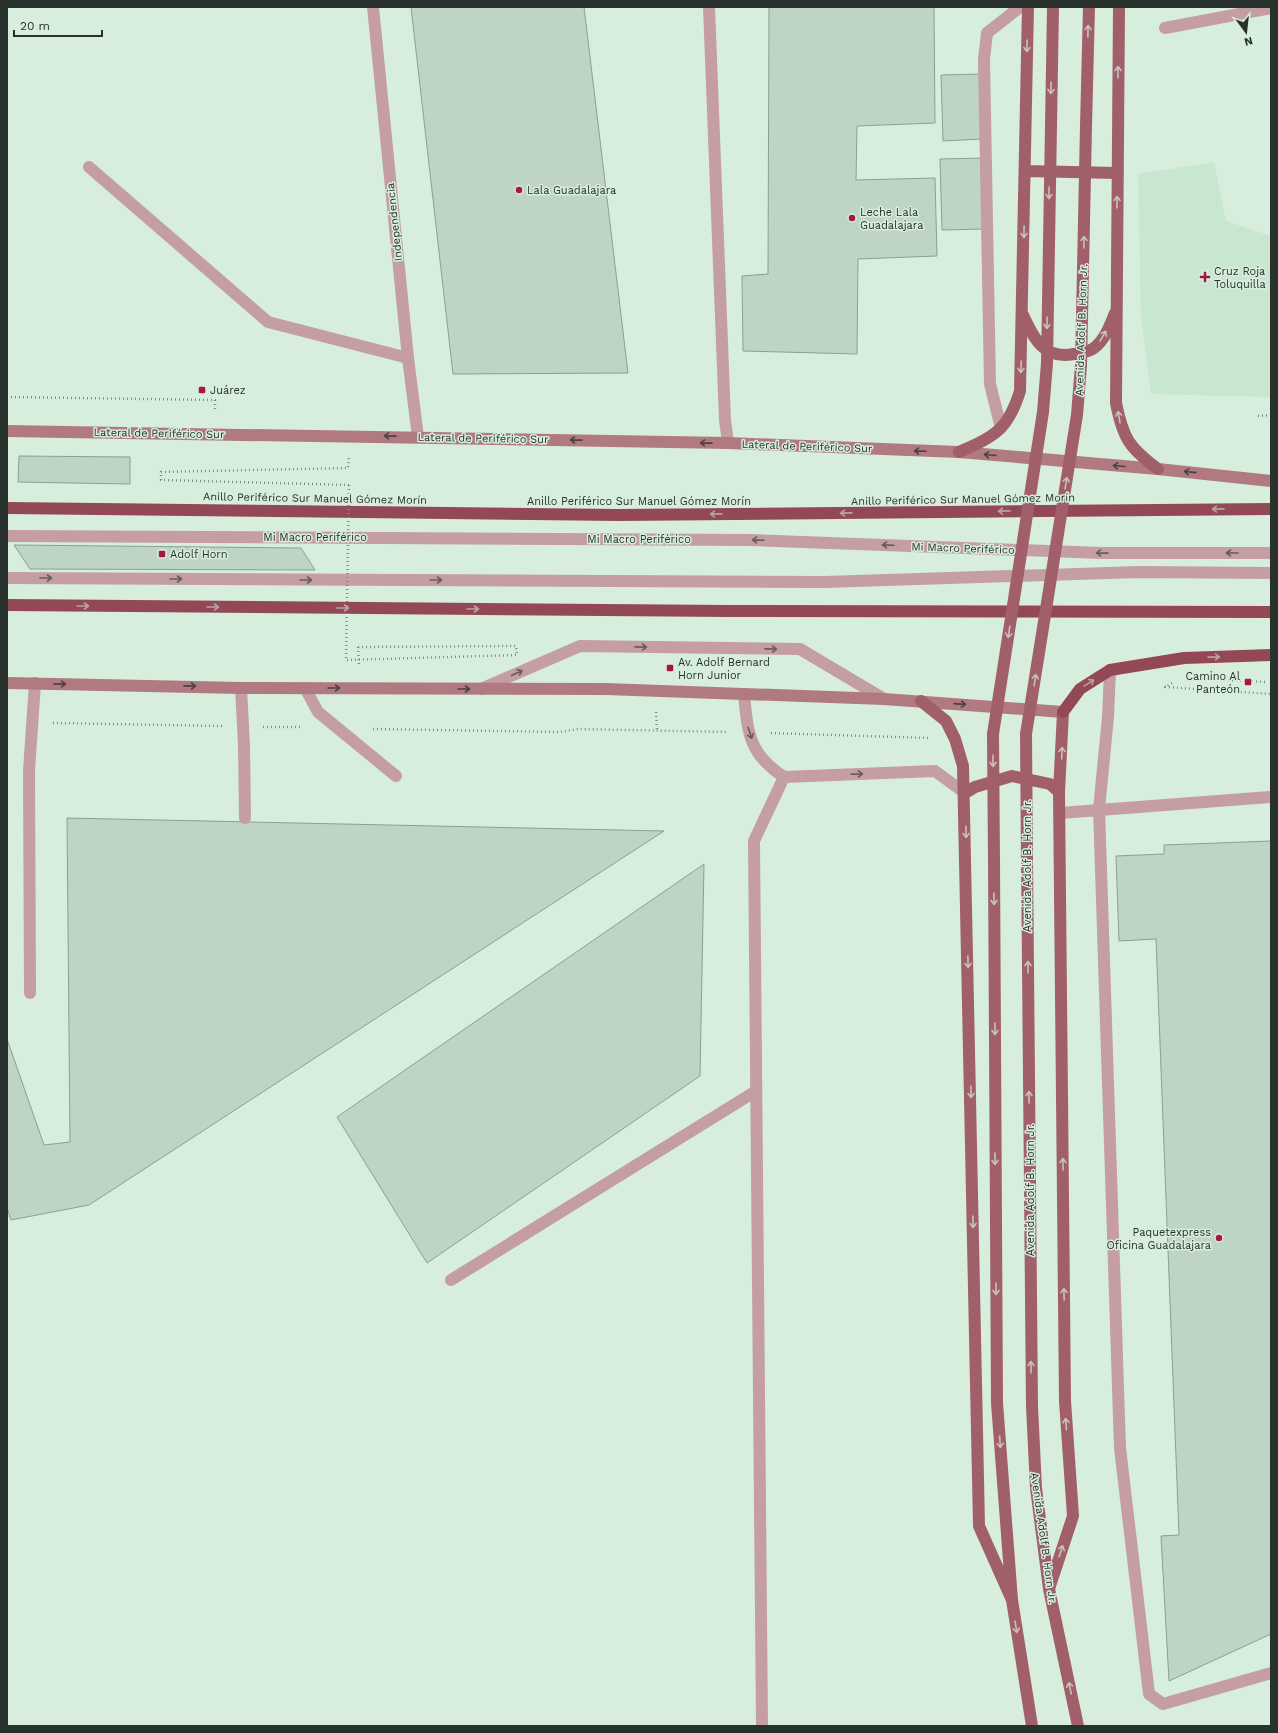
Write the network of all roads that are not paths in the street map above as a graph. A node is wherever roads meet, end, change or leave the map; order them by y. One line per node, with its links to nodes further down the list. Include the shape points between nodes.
1 (373, 7): 15 (street, Independencia)
2 (709, 7): 19 (street)
3 (1020, 7): 16 (street, via 987,33 984,59 990,384)
4 (1028, 7): 11 (main road, one-way to 11)
5 (1053, 7): 54 (main road, one-way to 54, bridge, via 1047,363 1043,412 993,734 997,1403)
6 (1088, 7): 53 (main road, Avenida Adolf B. Horn Jr., one-way to 6, bridge, via 1036,1488 1032,1406 1026,734 1077,415 1081,365)
7 (1119, 7): 12 (main road, one-way to 7)
8 (1271, 8): 9 (street)
9 (1165, 28)
10 (89, 166): 15 (street, via 268,322)
11 (1025, 171): 12 (main road); 14 (main road, one-way to 14)
12 (1118, 172): 13 (main road, one-way to 12)
13 (1116, 311): 14 (main road, one-way to 13, via 1035,339 1047,352 1065,356 1094,349 1102,340); 21 (main road, one-way to 13, via 1128,443 1120,425 1116,403)
14 (1022, 314): 16 (main road, one-way to 16, via 1020,391 1014,411)
15 (408, 358): 18 (street, Independencia)
16 (1001, 428): 20 (main road, via 985,440)
17 (7, 431): 18 (street, Lateral de Periférico Sur, one-way to 17)
18 (418, 437): 19 (street, Lateral de Periférico Sur, one-way to 18)
19 (728, 443): 20 (street, Lateral de Periférico Sur, one-way to 19)
20 (959, 452): 21 (street, Lateral de Periférico Sur, one-way to 20)
21 (1158, 469): 22 (street, Lateral de Periférico Sur, one-way to 21)
22 (1271, 482)
23 (7, 508): 24 (highway, Anillo Periférico Sur Manuel Gómez Morín, one-way to 23, via 618,515)
24 (1271, 509)
25 (7, 536): 26 (street, Mi Macro Periférico, one-way to 25, via 1102,553 751,540)
26 (1271, 554)
27 (1271, 573): 28 (street, one-way to 27, via 825,582 1138,572)
28 (7, 578)
29 (7, 606): 30 (highway, one-way to 30)
30 (1271, 612)
31 (1271, 655): 32 (highway, one-way to 31, via 1184,658)
32 (1110, 670): 41 (highway, one-way to 32, via 1080,689); 47 (street)
33 (7, 683): 34 (street)
34 (35, 683): 35 (street, one-way to 35); 50 (street, via 29,771)
35 (241, 688): 36 (street); 49 (street)
36 (305, 688): 37 (street, one-way to 37); 42 (street, via 318,712)
37 (481, 689): 38 (street, via 606,689); 39 (street, one-way to 39, via 580,646 792,649 800,650)
38 (744, 695): 39 (street); 43 (street, one-way to 43, via 748,732 768,766)
39 (884, 698): 40 (street)
40 (921, 701): 41 (street, one-way to 41); 45 (main road, via 946,721 955,739 963,766)
41 (1063, 712): 44 (main road, one-way to 41)
42 (396, 776)
43 (784, 777): 45 (street, one-way to 45, via 936,771); 51 (street, via 754,841)
44 (1059, 792): 45 (main road, via 1050,784 1012,776 975,787); 48 (main road)
45 (965, 793): 54 (main road, one-way to 54, via 979,1526)
46 (1270, 797): 47 (street)
47 (1100, 810): 48 (street); 55 (street, via 1120,1448 1149,1694 1163,1704)
48 (1060, 813): 53 (main road, one-way to 48, via 1073,1516 1065,1400)
49 (245, 818)
50 (30, 993)
51 (756, 1091): 52 (street); 56 (street)
52 (451, 1280)
53 (1049, 1588): 58 (main road, Avenida Adolf B. Horn Jr., one-way to 53)
54 (1012, 1600): 57 (main road, one-way to 57)
55 (1271, 1673)
56 (762, 1726)
57 (1032, 1726)
58 (1078, 1726)

